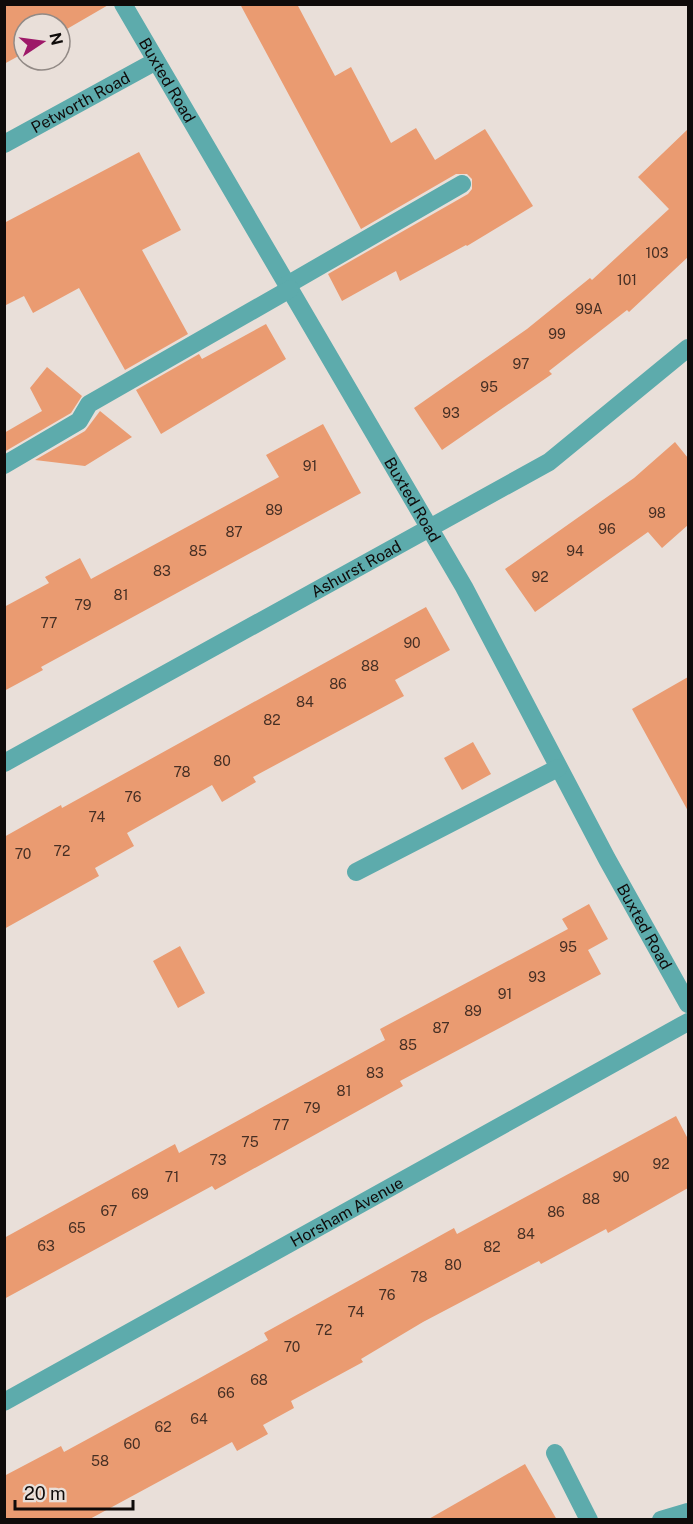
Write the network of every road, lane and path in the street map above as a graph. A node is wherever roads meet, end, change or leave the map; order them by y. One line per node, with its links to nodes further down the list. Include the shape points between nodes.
1 (123, 4): 2 (street, Buxted Road)
2 (156, 61): 3 (street, Petworth Road); 5 (street, Buxted Road)
3 (4, 144)
4 (462, 184): 5 (street)
5 (289, 287): 7 (street, via 89,404 79,421); 8 (street, Buxted Road)
6 (688, 348): 8 (street, Ashurst Road, via 549,462)
7 (4, 465)
8 (429, 528): 9 (street, Ashurst Road); 10 (street, Buxted Road)
9 (4, 764)
10 (558, 768): 11 (street); 12 (street, Buxted Road)
11 (356, 872)
12 (688, 1004)
13 (688, 1022): 14 (street, Horsham Avenue)
14 (4, 1402)
15 (555, 1453): 17 (street)
16 (688, 1512): 18 (street)
17 (589, 1520)
18 (661, 1520)

